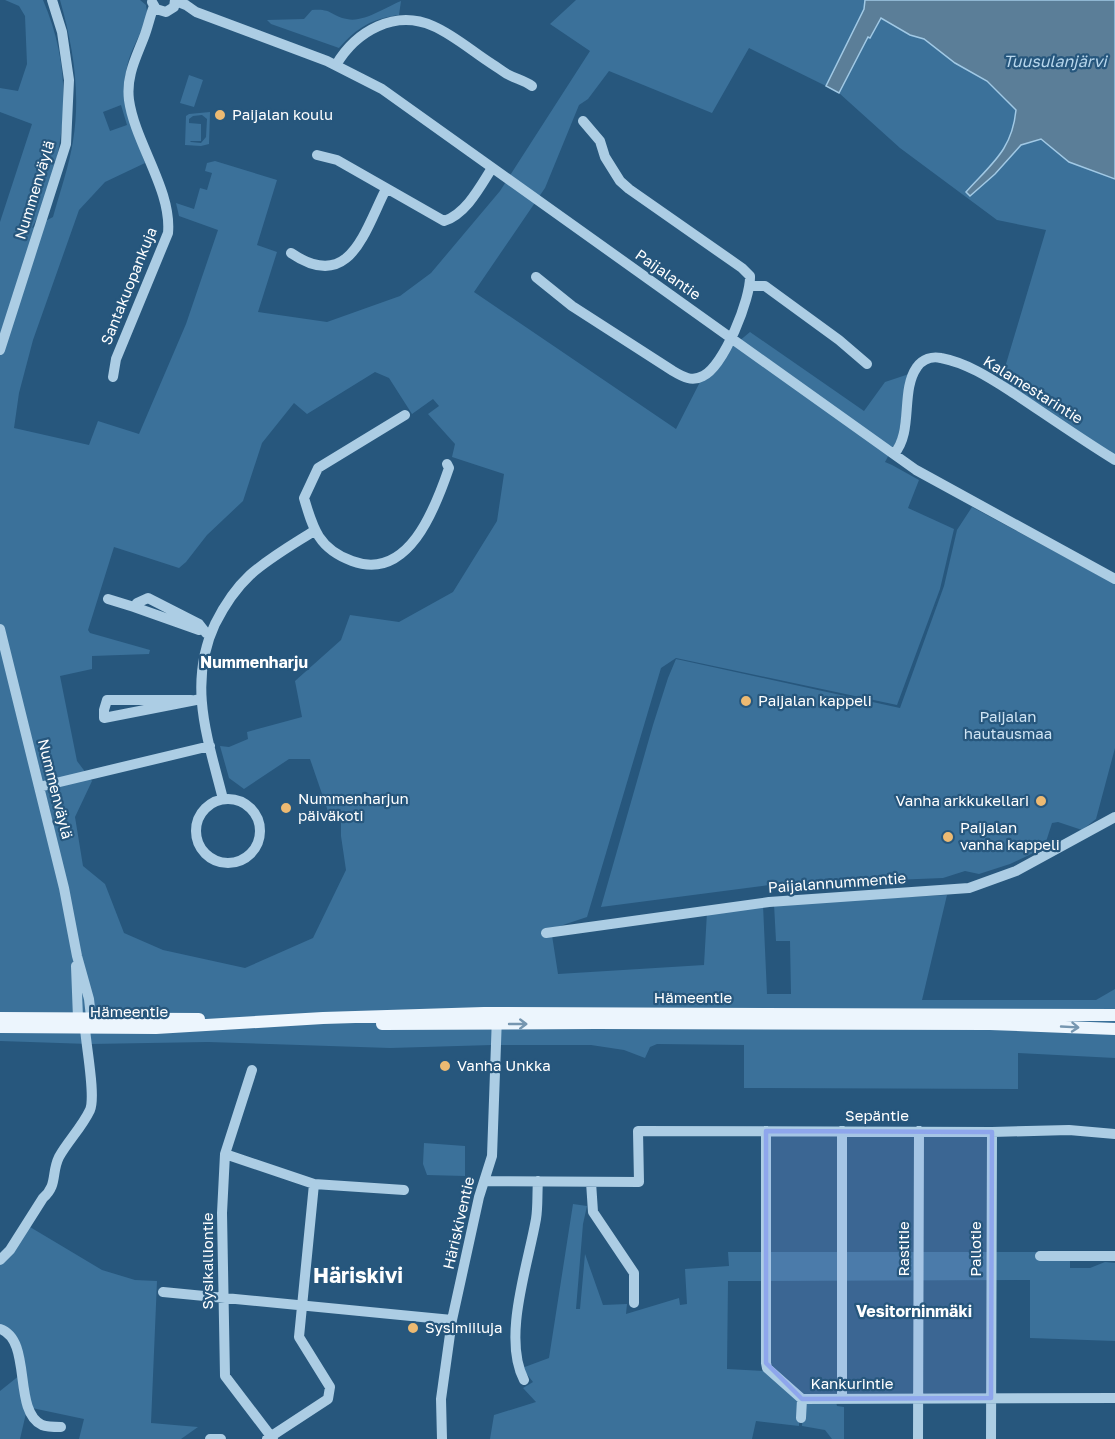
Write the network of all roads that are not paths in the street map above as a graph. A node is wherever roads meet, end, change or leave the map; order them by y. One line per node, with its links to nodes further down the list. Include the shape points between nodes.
1 (52, 0): 13 (street, Nummenväylä, via 62,32 69,80 66,144)
2 (162, 4): 3 (street, Paijalantie, via 186,5); 15 (street, Santakuopankuja, via 131,69 129,99 165,201 168,233 116,359)
3 (336, 65): 4 (street, via 369,29 412,20 435,26 508,75); 7 (street, Paijalantie, via 404,104)
4 (532, 86)
5 (583, 121): 11 (street, via 600,141 605,157 628,189 742,268 750,276)
6 (317, 155): 8 (street, via 337,160)
7 (492, 168): 8 (street, via 462,210 444,221); 12 (street, Paijalantie)
8 (386, 189): 9 (street, via 355,250 344,261 332,267 320,266)
9 (291, 253)
10 (536, 277): 12 (street, via 572,306 683,378 705,376)
11 (750, 286): 12 (street); 14 (street, via 765,286)
12 (731, 337): 17 (street, Paijalantie)
13 (0, 350)
14 (867, 364)
15 (113, 377)
16 (405, 415): 20 (street, via 318,468 304,498)
17 (894, 454): 18 (street, Kalamestarintie, via 903,435 913,374 919,364 941,358 994,381); 21 (street, Paijalantie, via 972,502)
18 (1115, 460)
19 (447, 464): 20 (street, via 449,468 426,523 408,548 386,564 362,565 347,559 329,549)
20 (314, 531): 24 (street, via 247,577)
21 (1115, 579)
22 (108, 598): 24 (street, via 134,607 148,598 199,624)
23 (0, 629): 25 (street, Nummenväylä)
24 (208, 633): 26 (street)
25 (5, 672): 28 (street, Nummenväylä)
26 (196, 699): 26 (street, via 107,700 104,718); 27 (street)
27 (210, 746): 28 (street); 29 (street)
28 (39, 787): 35 (street, Nummenväylä, via 89,999)
29 (223, 799): 29 (street, via 203,812 197,835 206,853 230,862 252,852 260,830 252,809 236,800)
30 (1115, 817): 31 (street, Paijalannummentie, via 1016,871 969,888 770,902)
31 (546, 933)
32 (1115, 1015): 34 (main road, Hämeentie)
33 (0, 1018): 35 (main road, Hämeentie)
34 (497, 1019): 35 (main road, Hämeentie, via 264,1022 156,1028); 37 (main road, Hämeentie, one-way to 37); 45 (street, Häriskiventie, via 492,1156)
35 (84, 1021): 36 (main road, Hämeentie); 52 (street, Nummenväylä, via 90,1109 59,1157 54,1184)
36 (0, 1027)
37 (1115, 1029)
38 (252, 1070): 44 (street, Sysikalliontie)
39 (766, 1131): 40 (street, Sepäntie); 47 (street, Sepäntie, via 638,1131 639,1182); 63 (street, Kankurintie, via 766,1363)
40 (842, 1131): 41 (street, Sepäntie); 64 (street)
41 (919, 1131): 42 (street, Sepäntie); 60 (street, Rastitie)
42 (992, 1132): 43 (street, Sepäntie, via 1069,1130); 61 (street, Pallotie)
43 (1115, 1134)
44 (225, 1154): 48 (street); 54 (street, Sysikalliontie)
45 (484, 1181): 46 (street); 57 (street, Häriskiventie)
46 (538, 1181): 47 (street); 59 (street, via 537,1216 514,1329 518,1368)
47 (591, 1182): 55 (street, via 593,1212 634,1273)
48 (314, 1184): 49 (street); 56 (street)
49 (404, 1190)
50 (1040, 1256): 51 (street)
51 (1115, 1256)
52 (0, 1260)
53 (163, 1292): 54 (street)
54 (223, 1298): 56 (street); 67 (street, Sysikalliontie, via 225,1376)
55 (634, 1303)
56 (302, 1306): 57 (street); 67 (street, via 299,1337 330,1387 328,1399)
57 (452, 1320): 70 (street, Häriskiventie, via 441,1399)
58 (0, 1329): 66 (street, via 13,1339 35,1420 43,1426)
59 (524, 1380)
60 (918, 1398): 61 (street, Kankurintie); 64 (street, Kankurintie); 71 (street, Rastitie)
61 (991, 1398): 62 (street, Kankurintie); 72 (street, Pallotie)
62 (1115, 1398)
63 (802, 1399): 64 (street, Kankurintie); 65 (street)
64 (842, 1399)
65 (801, 1418)
66 (61, 1427)
67 (271, 1438)
68 (210, 1439): 69 (street)
69 (221, 1439)
70 (442, 1439)
71 (918, 1439)
72 (991, 1439)

